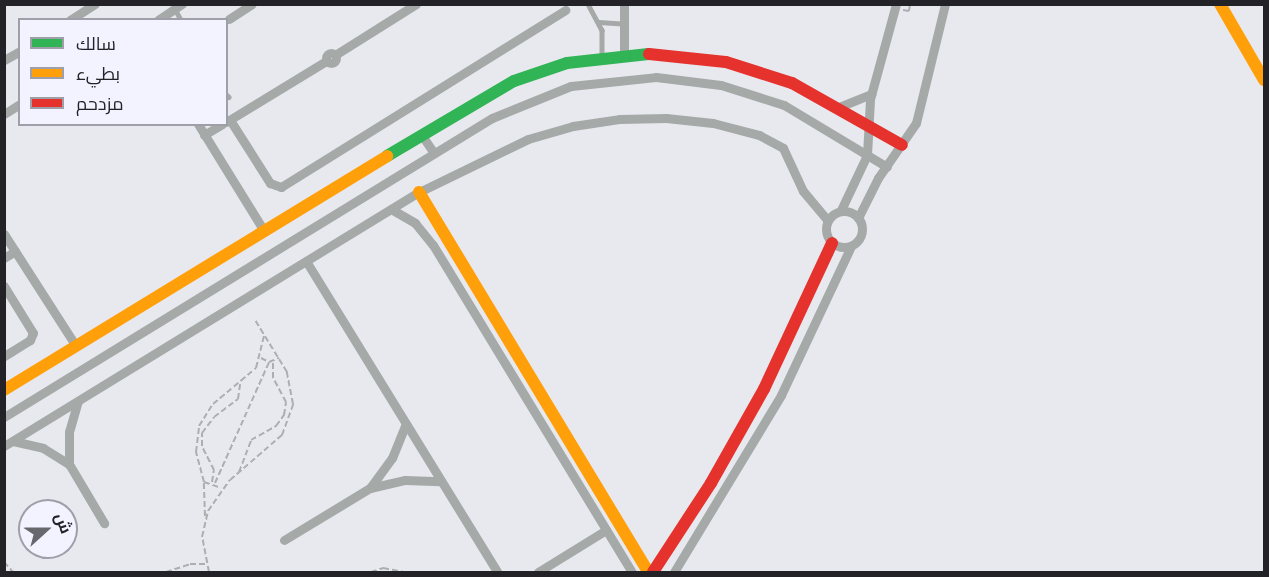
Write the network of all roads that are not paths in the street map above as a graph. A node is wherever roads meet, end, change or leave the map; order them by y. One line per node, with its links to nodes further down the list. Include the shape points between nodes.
1 (95, 4): 11 (street)
2 (252, 4): 13 (street)
3 (417, 4): 25 (street, via 335,55 328,54 326,61)
4 (588, 4): 14 (lane)
5 (624, 4): 15 (street)
6 (896, 4): 21 (street)
7 (945, 4): 32 (street, via 916,123)
8 (1220, 4): 20 (street)
9 (178, 7): 12 (street)
10 (565, 10): 26 (street, via 281,187 270,183)
11 (73, 18)
12 (161, 18)
13 (229, 19)
14 (599, 22): 15 (lane); 18 (lane, via 604,39)
15 (626, 24): 17 (street)
16 (18, 52): 19 (street)
17 (624, 54): 18 (street); 23 (street, via 657,53 726,62 792,83)
18 (602, 57): 30 (street, via 567,63 514,81)
19 (4, 60)
20 (1264, 80)
21 (871, 94): 23 (street); 27 (street)
22 (18, 105): 24 (street)
23 (839, 107): 27 (street)
24 (4, 114)
25 (228, 121)
26 (228, 125)
27 (868, 125): 32 (street); 34 (street)
28 (199, 126): 31 (street)
29 (219, 126): 31 (street)
30 (421, 134): 33 (street); 41 (street)
31 (204, 135): 41 (street)
32 (902, 145): 35 (street)
33 (434, 153): 34 (street, via 492,118 547,93 597,80 656,77 710,83 753,94 813,120); 53 (street)
34 (867, 155): 35 (street); 38 (street)
35 (886, 167): 39 (street)
36 (419, 192): 37 (street); 40 (street, via 528,139 620,119 666,118 713,123 772,140 791,160 803,190); 66 (street)
37 (391, 209): 47 (street); 61 (street, via 425,234)
38 (841, 210): 39 (street); 40 (street)
39 (858, 218): 44 (street, via 862,230)
40 (827, 220): 43 (street, via 825,228)
41 (264, 231): 49 (street)
42 (4, 234): 45 (street)
43 (832, 243): 44 (street); 67 (street, via 759,399)
44 (851, 246): 68 (street, via 781,395)
45 (15, 251): 46 (street); 49 (street)
46 (4, 258)
47 (306, 261): 52 (street); 54 (street)
48 (4, 286): 50 (street, via 33,333 30,340)
49 (76, 346): 51 (street)
50 (4, 356)
51 (4, 390)
52 (78, 401): 55 (street); 57 (street, via 69,432)
53 (4, 417)
54 (406, 424): 58 (street); 59 (street, via 392,458)
55 (13, 441): 56 (street); 57 (street, via 43,448)
56 (4, 446)
57 (69, 464): 60 (street)
58 (440, 481): 59 (street, via 405,480); 63 (street)
59 (370, 488): 62 (street)
60 (104, 523)
61 (606, 530): 64 (street); 65 (street)
62 (284, 540)
63 (496, 573)
64 (538, 573)
65 (632, 573)
66 (648, 573)
67 (653, 573)
68 (674, 573)

